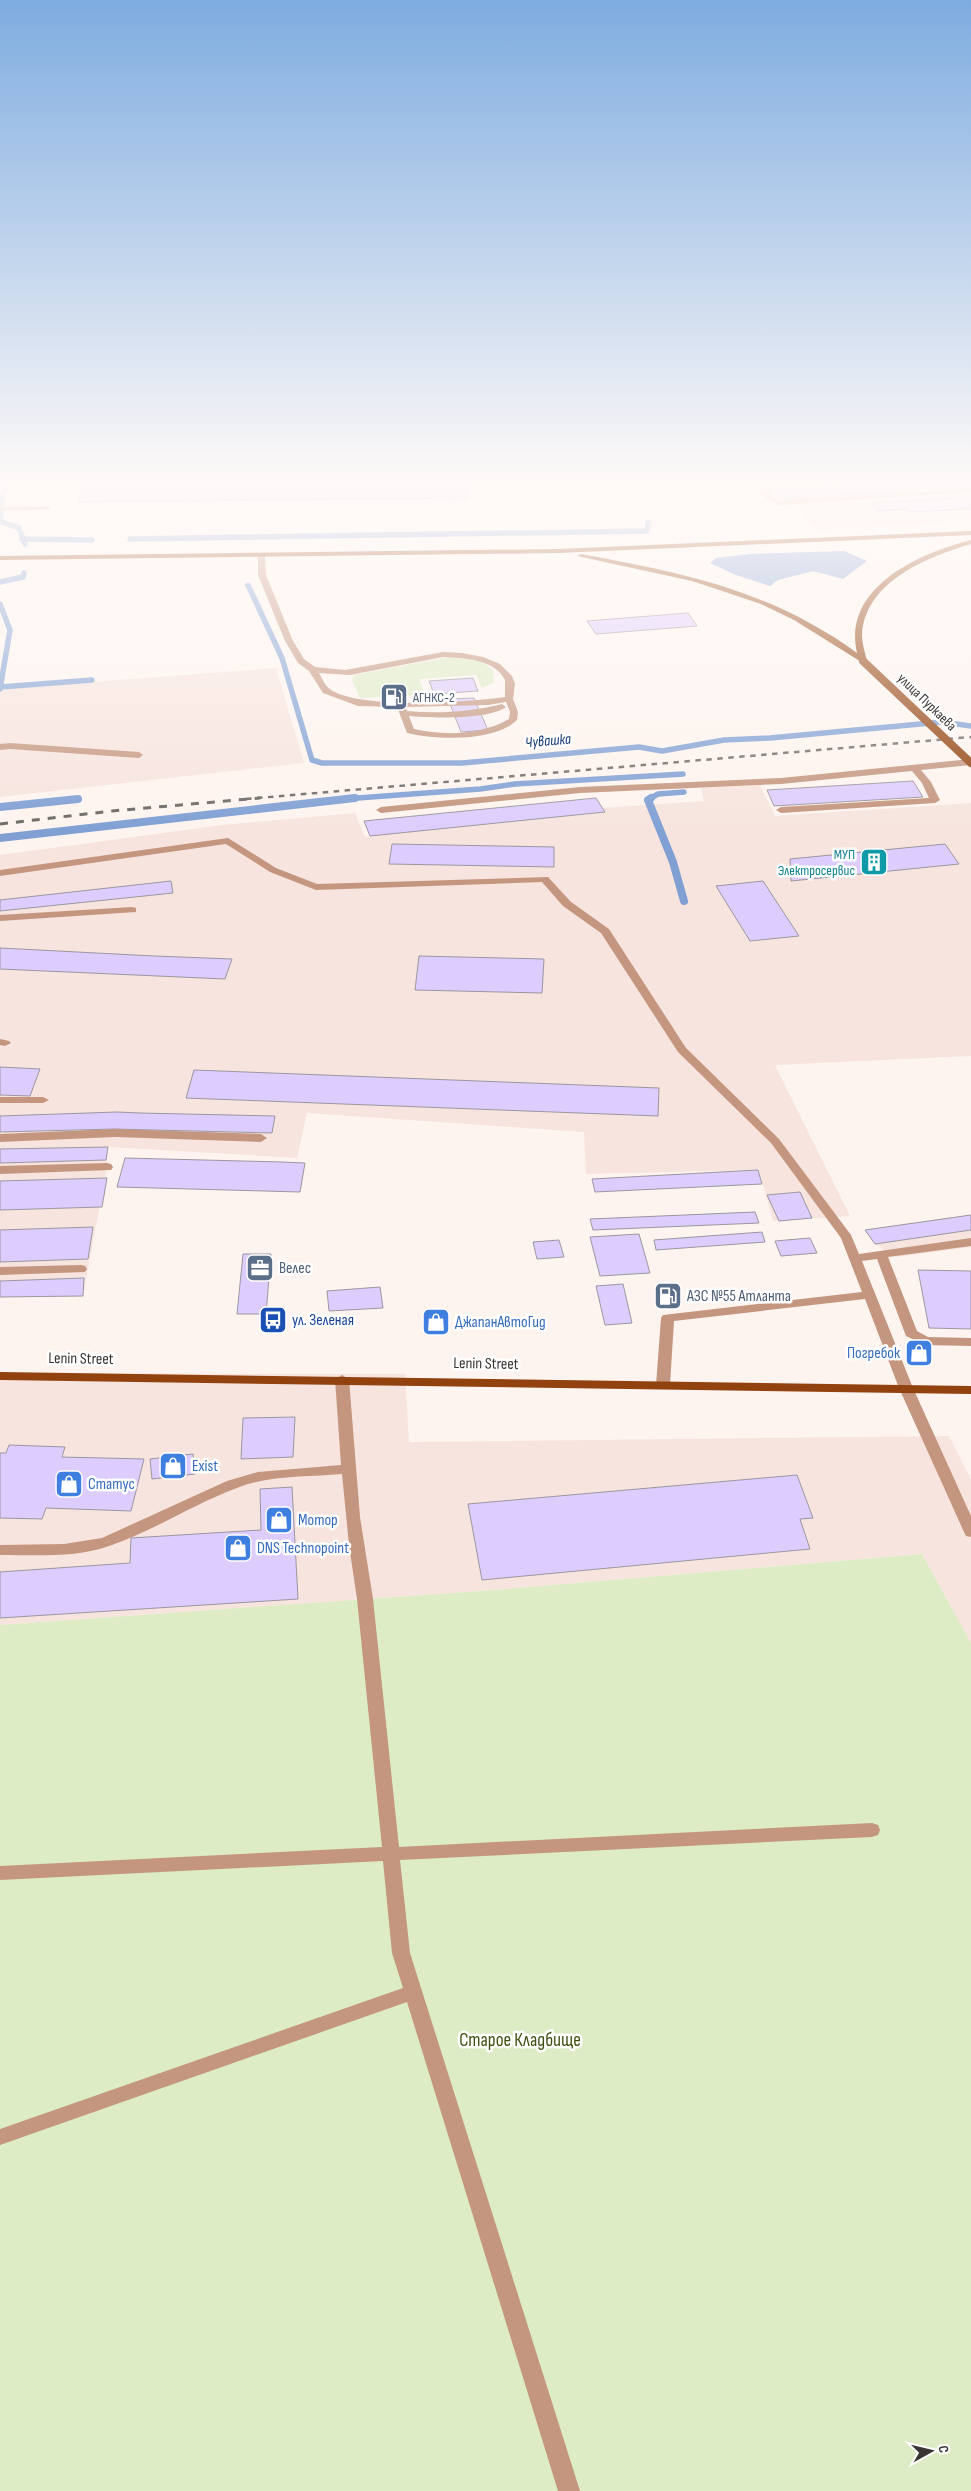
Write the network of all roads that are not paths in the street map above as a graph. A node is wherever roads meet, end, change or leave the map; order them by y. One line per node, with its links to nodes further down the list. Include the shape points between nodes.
1 (272, 599): 5 (lane, via 289,641 301,662)
2 (756, 599): 4 (main road, улица Пуркаева, via 833,637)
3 (871, 599): 4 (main road, via 862,613 858,636)
4 (863, 660): 10 (main road, улица Пуркаева, bridge)
5 (312, 669): 6 (lane, via 326,674 447,654 477,657 502,669 509,677); 7 (lane, via 326,691 340,698)
6 (510, 702): 7 (lane, via 484,712 423,716); 7 (lane, via 513,720 506,726 448,734 420,735 410,731)
7 (401, 709)
8 (0, 747): 9 (lane)
9 (139, 755)
10 (971, 763): 11 (lane)
11 (915, 768): 12 (lane, via 781,781 580,790); 13 (lane, via 926,782 933,803)
12 (381, 810)
13 (781, 810)
14 (0, 873): 25 (lane, via 228,840 273,870 316,887 545,879 567,904 604,931 682,1050 775,1141 847,1238)
15 (132, 910): 16 (lane)
16 (0, 918)
17 (0, 1100): 18 (lane)
18 (43, 1100)
19 (0, 1138): 20 (lane, via 114,1133)
20 (261, 1138)
21 (107, 1167): 22 (lane)
22 (0, 1170)
23 (971, 1242): 24 (lane)
24 (881, 1254): 25 (lane); 29 (lane, via 911,1333 925,1341)
25 (855, 1258): 28 (lane)
26 (81, 1269): 27 (lane)
27 (0, 1271)
28 (869, 1295): 32 (lane, via 668,1318); 33 (lane)
29 (971, 1342)
30 (0, 1376): 31 (main road, Lenin Street)
31 (342, 1379): 32 (main road, Lenin Street); 35 (lane)
32 (663, 1384): 33 (main road, Lenin Street)
33 (906, 1388): 34 (main road, Lenin Street); 36 (lane)
34 (971, 1390)
35 (348, 1469): 37 (lane, via 258,1477 232,1484 104,1543 64,1549); 39 (lane, via 366,1599)
36 (970, 1528)
37 (0, 1550)
38 (872, 1830): 39 (lane)
39 (392, 1854): 40 (lane); 41 (lane, via 401,1953)
40 (0, 1873)
41 (413, 1992): 42 (lane); 43 (lane)
42 (0, 2137)
43 (569, 2491)

